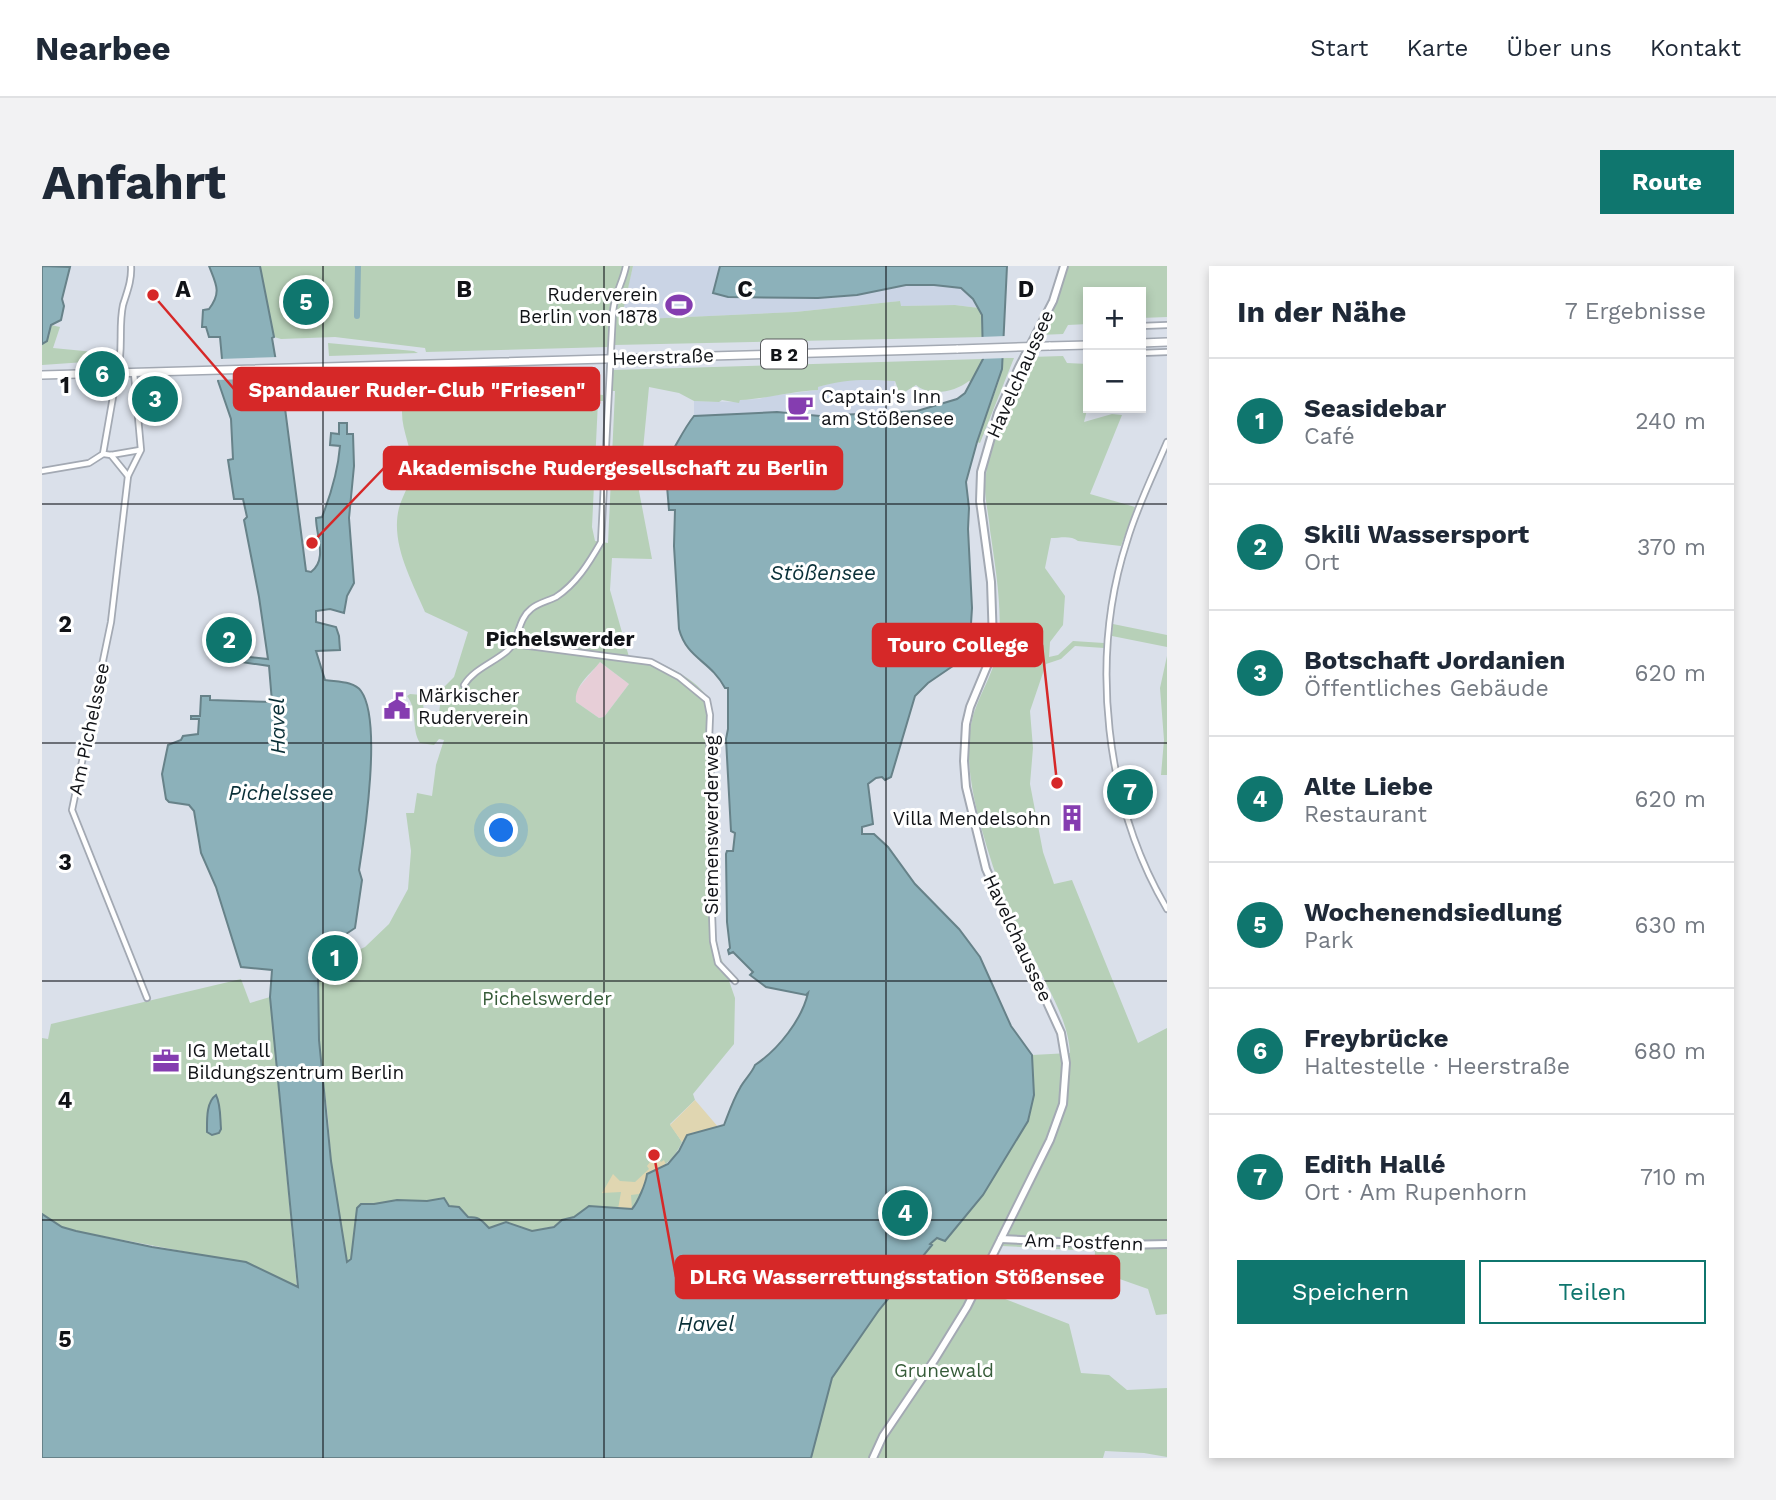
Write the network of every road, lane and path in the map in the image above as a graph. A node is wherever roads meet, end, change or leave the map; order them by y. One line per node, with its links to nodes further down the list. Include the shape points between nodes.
1 (131, 266): 13 (street)
2 (626, 266): 11 (street, via 615,298)
3 (1064, 266): 26 (street, Havelchaussee, via 1053,301 998,413 981,472 993,642 966,723 967,787 986,869 1053,1014 1066,1063 1058,1122)
4 (1167, 325): 5 (street)
5 (1146, 326)
6 (1167, 342): 7 (main road)
7 (1146, 343)
8 (1083, 346): 11 (main road, Heerstraße / B 2, bridge)
9 (1167, 352): 10 (street)
10 (1146, 353)
11 (610, 359): 12 (main road, Heerstraße / B 2); 21 (street, via 601,542 574,582 530,609)
12 (134, 373): 13 (main road, Heerstraße / B 2); 16 (street)
13 (117, 374): 14 (main road, Heerstraße / B 2); 17 (street)
14 (42, 375)
15 (1167, 442): 23 (street, via 1126,542 1107,670 1113,758 1124,809 1142,861)
16 (141, 450): 18 (street); 20 (street, Am Pichelssee)
17 (103, 454): 18 (street); 19 (street, via 89,463)
18 (111, 455): 20 (street)
19 (42, 471)
20 (128, 476): 25 (street, Am Pichelssee, via 111,622 72,810)
21 (514, 644): 22 (street); 24 (street, Siemenswerderweg, via 651,662 707,700 714,831 710,859 713,941 718,962)
22 (464, 685)
23 (1167, 909)
24 (735, 981)
25 (146, 998)
26 (1001, 1240): 27 (street, Am Postfenn); 28 (street, Havelchaussee, via 967,1307)
27 (1167, 1244)
28 (873, 1458)

